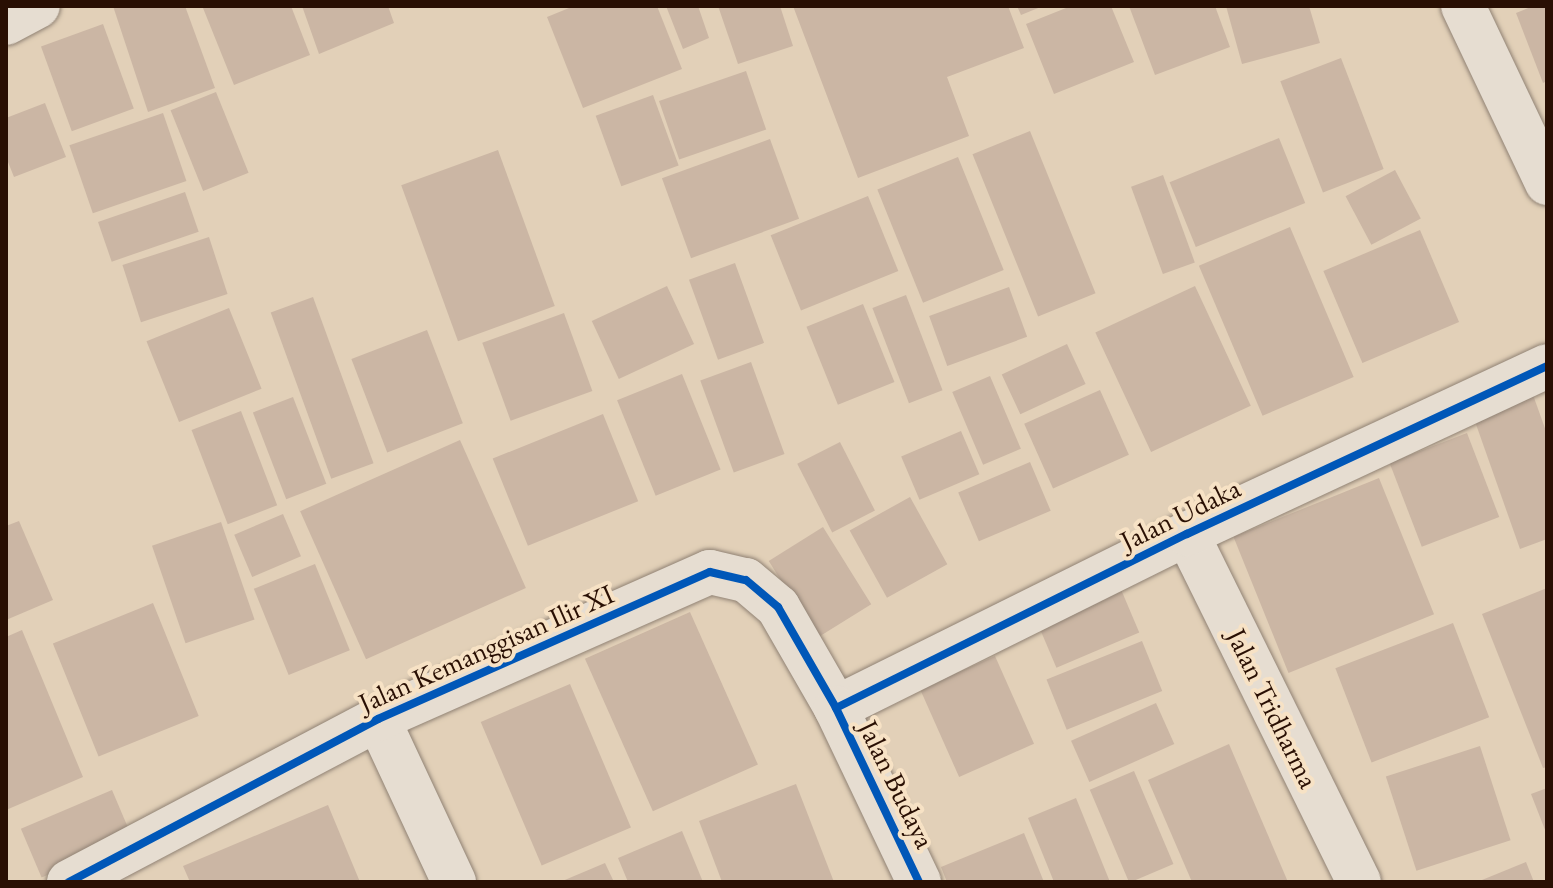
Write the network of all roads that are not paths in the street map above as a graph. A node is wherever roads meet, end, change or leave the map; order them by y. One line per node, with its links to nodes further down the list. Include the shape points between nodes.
1 (38, 6): 3 (street)
2 (1463, 6): 4 (street)
3 (6, 23)
4 (1545, 173)
5 (1547, 366): 6 (street, Jalan Udaka)
6 (1187, 534): 8 (street, Jalan Udaka); 13 (street, Jalan Tridharma)
7 (710, 572): 8 (street, Jalan Budaya, via 746,580 778,607); 9 (street, Jalan Kemanggisan Ilir XI)
8 (836, 708): 12 (street, Jalan Budaya)
9 (378, 719): 10 (street, Jalan Kemanggisan Ilir XI); 11 (street)
10 (69, 882)
11 (454, 882)
12 (919, 882)
13 (1359, 882)

